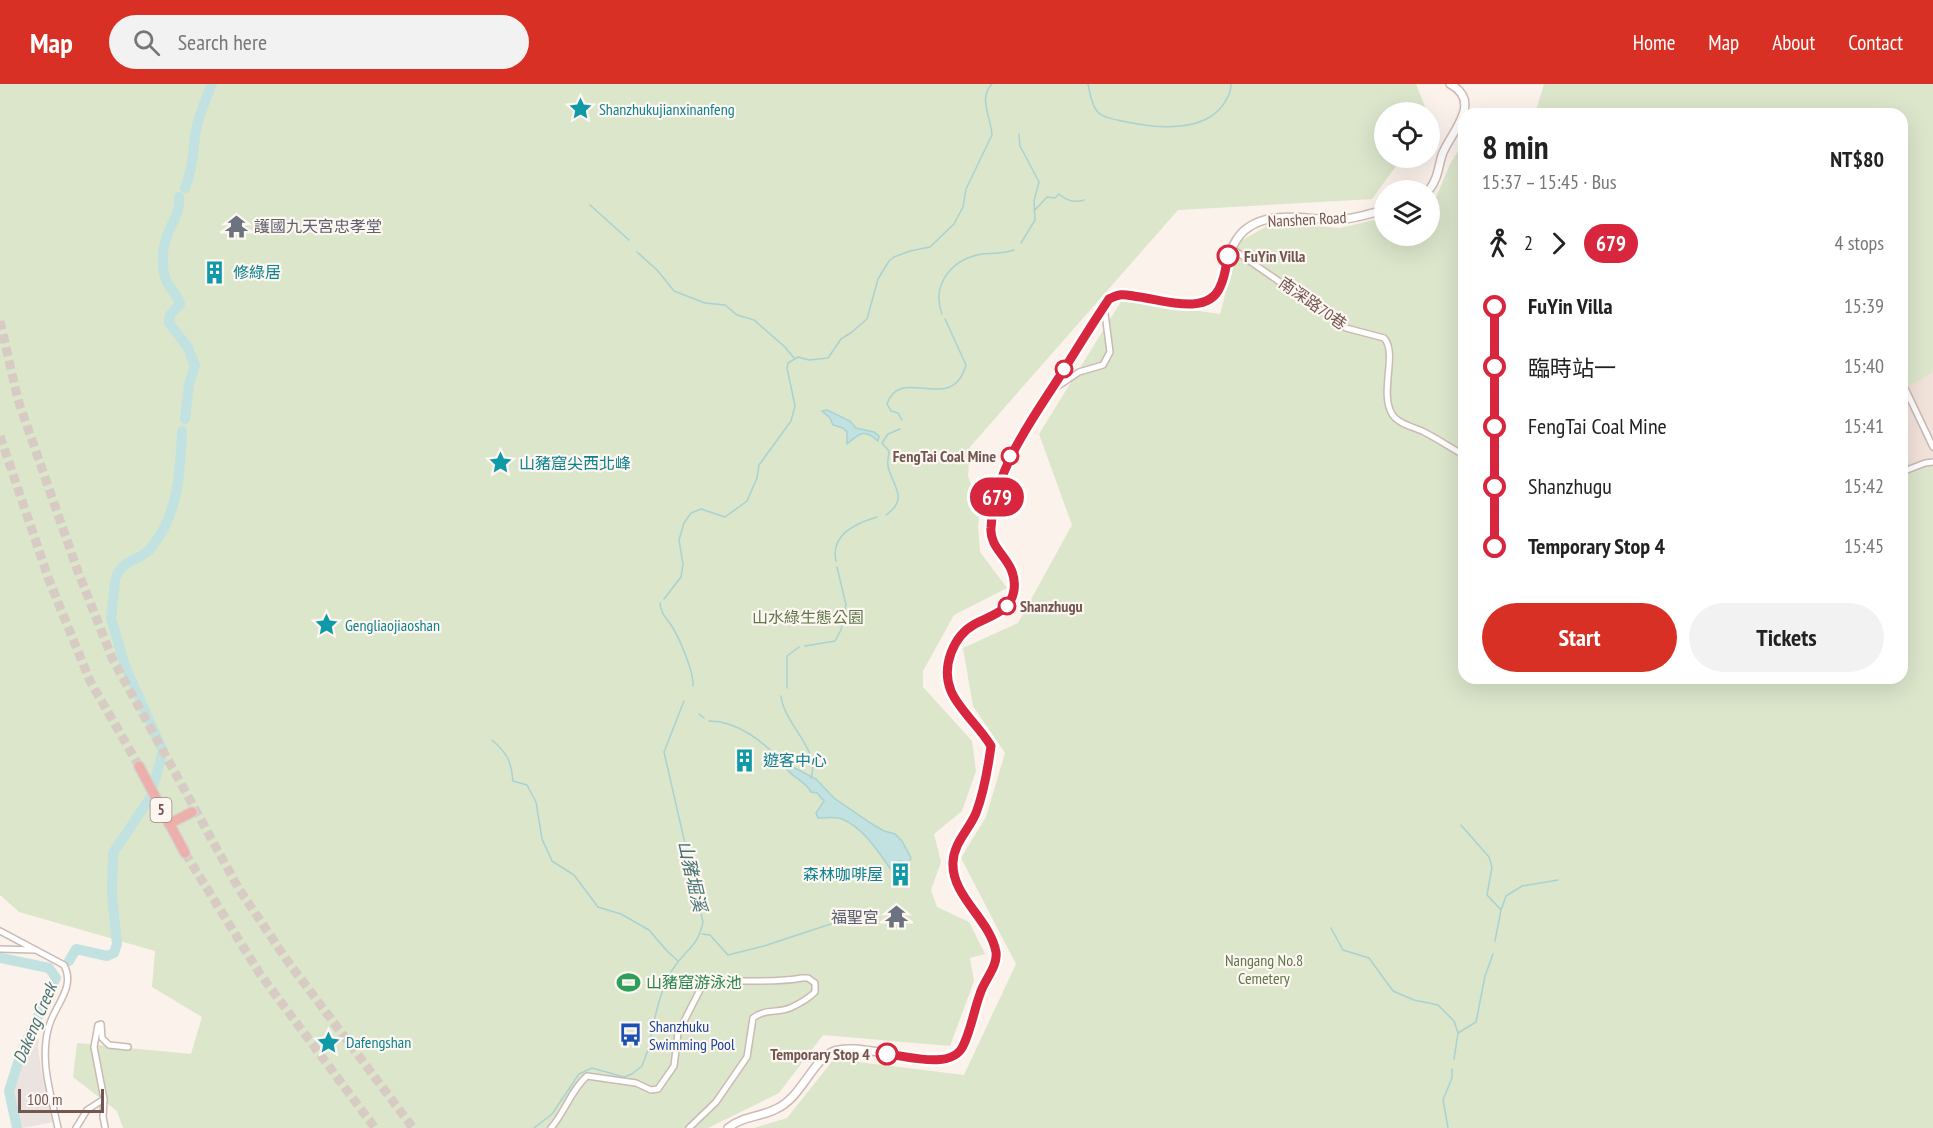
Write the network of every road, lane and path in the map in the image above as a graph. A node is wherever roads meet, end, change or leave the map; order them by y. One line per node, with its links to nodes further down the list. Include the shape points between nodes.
1 (1450, 84): 2 (main road, via 1464,99)
2 (1464, 108)
3 (1458, 125): 4 (main road)
4 (1435, 180)
5 (1374, 212): 6 (main road, Nanshen Road, via 1345,219 1272,218 1249,227)
6 (1231, 248): 7 (main road, Nanshen Road, via 1221,286 1203,303 1120,293); 11 (street, 南深路70巷, via 1346,328 1384,338 1390,347 1387,382 1392,414)
7 (1104, 305): 8 (main road); 8 (street, via 1110,352 1103,365 1079,372)
8 (1050, 392): 28 (main road, via 1008,459 993,515 992,539 1014,575 1011,602 1002,611 973,625 952,648 947,663 952,693 991,746 980,803 955,849 953,863 958,883 996,952 993,970 984,981 962,1048 942,1060 856,1049 832,1052 777,1109)
9 (1908, 395): 10 (street)
10 (1933, 447)
11 (1458, 452)
12 (1933, 464): 13 (street)
13 (1908, 470)
14 (139, 766): 16 (highway, 5)
15 (192, 812): 16 (highway)
16 (169, 824): 17 (highway, 5)
17 (185, 853)
18 (0, 931): 20 (street)
19 (0, 949): 20 (street)
20 (37, 950): 24 (street, via 64,965 69,975 45,1044 45,1065)
21 (128, 1047): 22 (street, via 109,1045 102,1038 103,1026 98,1025 94,1047)
22 (104, 1098): 23 (street); 25 (street, via 87,1110)
23 (105, 1127)
24 (58, 1128)
25 (76, 1128)
26 (551, 1128): 27 (street, via 587,1076 658,1089 674,1066 678,1033 704,982 808,978 815,983 815,992 806,1000 753,1018 747,1057 716,1102)
27 (689, 1128)
28 (728, 1128)

